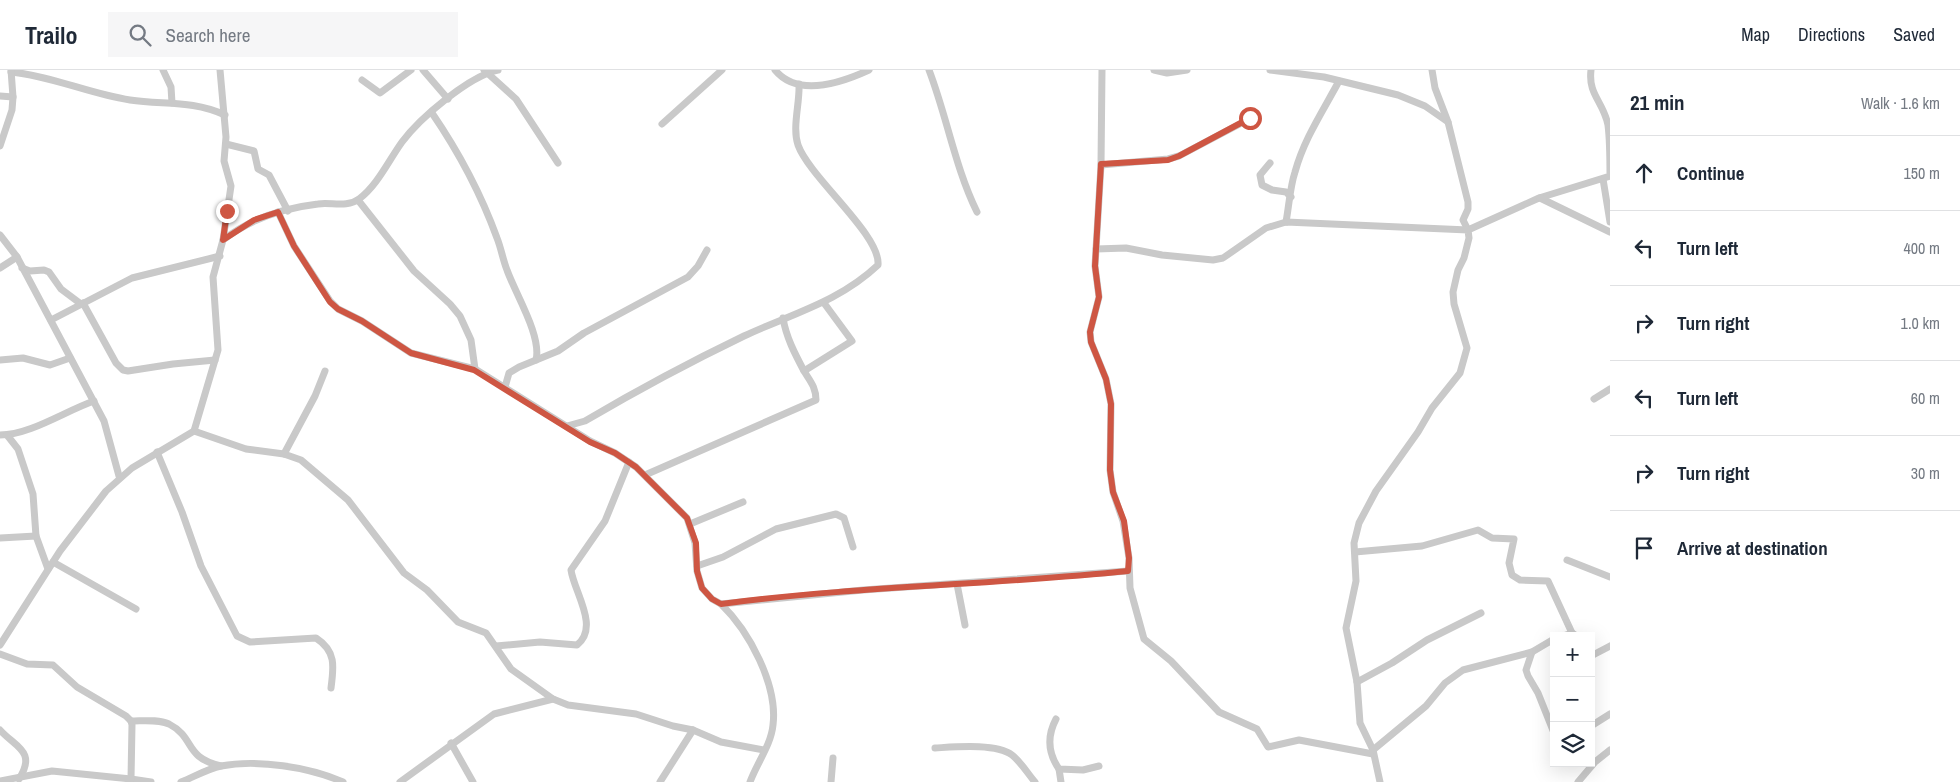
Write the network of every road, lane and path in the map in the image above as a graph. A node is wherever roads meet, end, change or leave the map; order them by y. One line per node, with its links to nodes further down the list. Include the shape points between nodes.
1 (163, 70): 24 (street, via 171,88)
2 (220, 70): 26 (street)
3 (411, 70): 18 (street, via 380,93)
4 (423, 70): 23 (street)
5 (498, 70): 17 (street)
6 (722, 70): 29 (street)
7 (775, 70): 20 (street)
8 (869, 70): 20 (street, via 829,84)
9 (929, 70): 41 (street, via 952,148)
10 (1102, 70): 34 (street)
11 (1154, 70): 12 (street, via 1167,73)
12 (1188, 70)
13 (1270, 70): 19 (street, via 1300,72)
14 (1432, 70): 28 (street, via 1434,88)
15 (1591, 70): 35 (street, via 1590,88 1603,109 1610,133 1610,176)
16 (11, 71): 22 (street); 24 (street, via 60,80 130,100)
17 (485, 71): 23 (street); 32 (street, via 516,99)
18 (362, 80)
19 (1339, 81): 28 (street, via 1398,95 1425,106); 36 (street, via 1307,138 1294,174)
20 (799, 84): 54 (street, via 798,144 879,257 878,266 871,272)
21 (0, 96): 22 (street)
22 (13, 97): 31 (street)
23 (448, 99): 25 (street)
24 (172, 103): 26 (street, via 207,107)
25 (432, 113): 38 (street, via 406,137 376,181); 61 (street, via 488,215 538,350)
26 (224, 115): 30 (street)
27 (1250, 118): 34 (street, via 1168,160)
28 (1448, 122): 44 (street, via 1467,196 1468,208 1463,220)
29 (662, 124)
30 (226, 144): 39 (street, via 254,151 258,169 269,175); 47 (street, via 224,161 231,186)
31 (0, 146)
32 (558, 163)
33 (1270, 163): 36 (street, via 1260,175 1262,185 1286,192)
34 (1101, 164): 48 (street)
35 (1603, 179): 37 (street); 43 (street)
36 (1291, 197): 42 (street)
37 (1539, 198): 44 (street); 45 (street)
38 (358, 200): 39 (street); 62 (street, via 414,271 460,316 471,340)
39 (288, 211): 40 (street)
40 (278, 212): 47 (street, via 254,220); 62 (street, via 294,246 335,307 411,353)
41 (977, 212)
42 (1286, 222): 44 (street); 48 (street, via 1266,228 1223,258 1212,260 1126,248)
43 (1610, 222)
44 (1468, 230): 82 (street, via 1466,252 1453,292 1466,348 1460,372 1365,509 1359,523)
45 (1610, 232)
46 (0, 235): 51 (street)
47 (223, 240): 50 (street)
48 (1096, 249): 87 (street, via 1099,297 1092,319 1091,342 1106,379 1111,404 1110,470 1113,492 1124,521)
49 (707, 250): 61 (street, via 688,277 584,332 558,351)
50 (220, 256): 55 (street, via 132,278); 60 (street, via 213,283 218,340)
51 (17, 258): 52 (street); 53 (street)
52 (0, 268)
53 (22, 268): 55 (street, via 49,272 61,289); 57 (street)
54 (824, 303): 56 (street); 64 (street, via 852,341)
55 (82, 304): 57 (street); 60 (street, via 123,370)
56 (783, 318): 64 (street); 69 (street, via 585,421)
57 (51, 320): 58 (street)
58 (70, 358): 59 (street, via 50,365 23,358); 68 (street)
59 (0, 360)
60 (215, 360): 70 (street)
61 (536, 360): 65 (street, via 510,373)
62 (474, 370): 65 (street)
63 (325, 371): 73 (street)
64 (804, 372): 75 (street, via 813,384 816,400)
65 (505, 387): 69 (street)
66 (1610, 389): 67 (street)
67 (1594, 399)
68 (94, 401): 71 (street, via 48,422); 76 (street, via 109,435)
69 (567, 426): 74 (street)
70 (194, 430): 72 (street); 73 (street, via 246,449)
71 (4, 435): 79 (street, via 12,439 18,449 33,494)
72 (157, 452): 76 (street); 103 (street, via 201,566 237,636 250,642 316,638 328,647 333,657)
73 (284, 454): 97 (street, via 302,460 340,490 404,573 427,590 452,618 486,633)
74 (629, 462): 75 (street); 97 (street, via 605,521 571,570 585,614 586,630 582,640 577,645 531,642)
75 (645, 475): 78 (street, via 682,511)
76 (120, 476): 84 (street)
77 (742, 502): 78 (street)
78 (690, 524): 85 (street, via 696,543)
79 (36, 536): 80 (street); 86 (street)
80 (0, 538)
81 (853, 547): 85 (street, via 844,518 836,514 776,529 723,557)
82 (1355, 552): 94 (street, via 1422,546 1478,530 1492,538 1514,540 1508,563 1512,575 1520,580 1548,581); 102 (street, via 1356,581 1346,628)
83 (1568, 560): 88 (street)
84 (53, 562): 86 (street); 91 (street)
85 (697, 566): 90 (street, via 702,588)
86 (48, 570): 96 (street)
87 (1128, 571): 89 (street); 116 (street, via 1144,639 1171,661 1219,712 1252,726 1268,747 1298,740)
88 (1610, 577)
89 (957, 584): 90 (street); 93 (street)
90 (721, 604): 114 (street, via 754,648 770,690 773,725)
91 (136, 609)
92 (1481, 614): 102 (street, via 1427,640)
93 (965, 625)
94 (1573, 632)
95 (1550, 641): 99 (street)
96 (0, 644)
97 (496, 646): 104 (street, via 511,670)
98 (1610, 646): 101 (street)
99 (1532, 652): 108 (street, via 1526,670); 116 (street, via 1463,670 1445,683 1426,706)
100 (0, 654): 107 (street, via 27,664 53,665 77,687)
101 (1595, 654)
102 (1357, 682): 116 (street, via 1360,723)
103 (331, 688)
104 (553, 699): 111 (street, via 568,705 636,714); 112 (street, via 494,714)
105 (1610, 714): 109 (street)
106 (1056, 719): 120 (street, via 1049,738 1049,751)
107 (131, 720): 118 (street, via 168,724 184,735 201,760); 122 (street)
108 (1550, 723)
109 (1595, 723)
110 (0, 730): 121 (street, via 19,745 25,759)
111 (693, 730): 114 (street, via 721,742); 129 (street)
112 (451, 743): 127 (street); 128 (street)
113 (935, 748): 132 (street, via 984,747 1008,753)
114 (764, 750): 130 (street)
115 (1610, 750): 135 (street)
116 (1373, 752): 134 (street)
117 (833, 758): 131 (street)
118 (221, 766): 125 (street); 126 (street, via 260,763)
119 (1099, 766): 120 (street, via 1083,770)
120 (1059, 769): 133 (street)
121 (19, 779): 122 (street, via 52,771); 123 (street)
122 (131, 780): 124 (street)
123 (0, 781)
124 (151, 782)
125 (181, 782)
126 (343, 782)
127 (400, 782)
128 (473, 782)
129 (660, 782)
130 (750, 782)
131 (831, 782)
132 (1035, 782)
133 (1062, 782)
134 (1380, 782)
135 (1578, 782)

